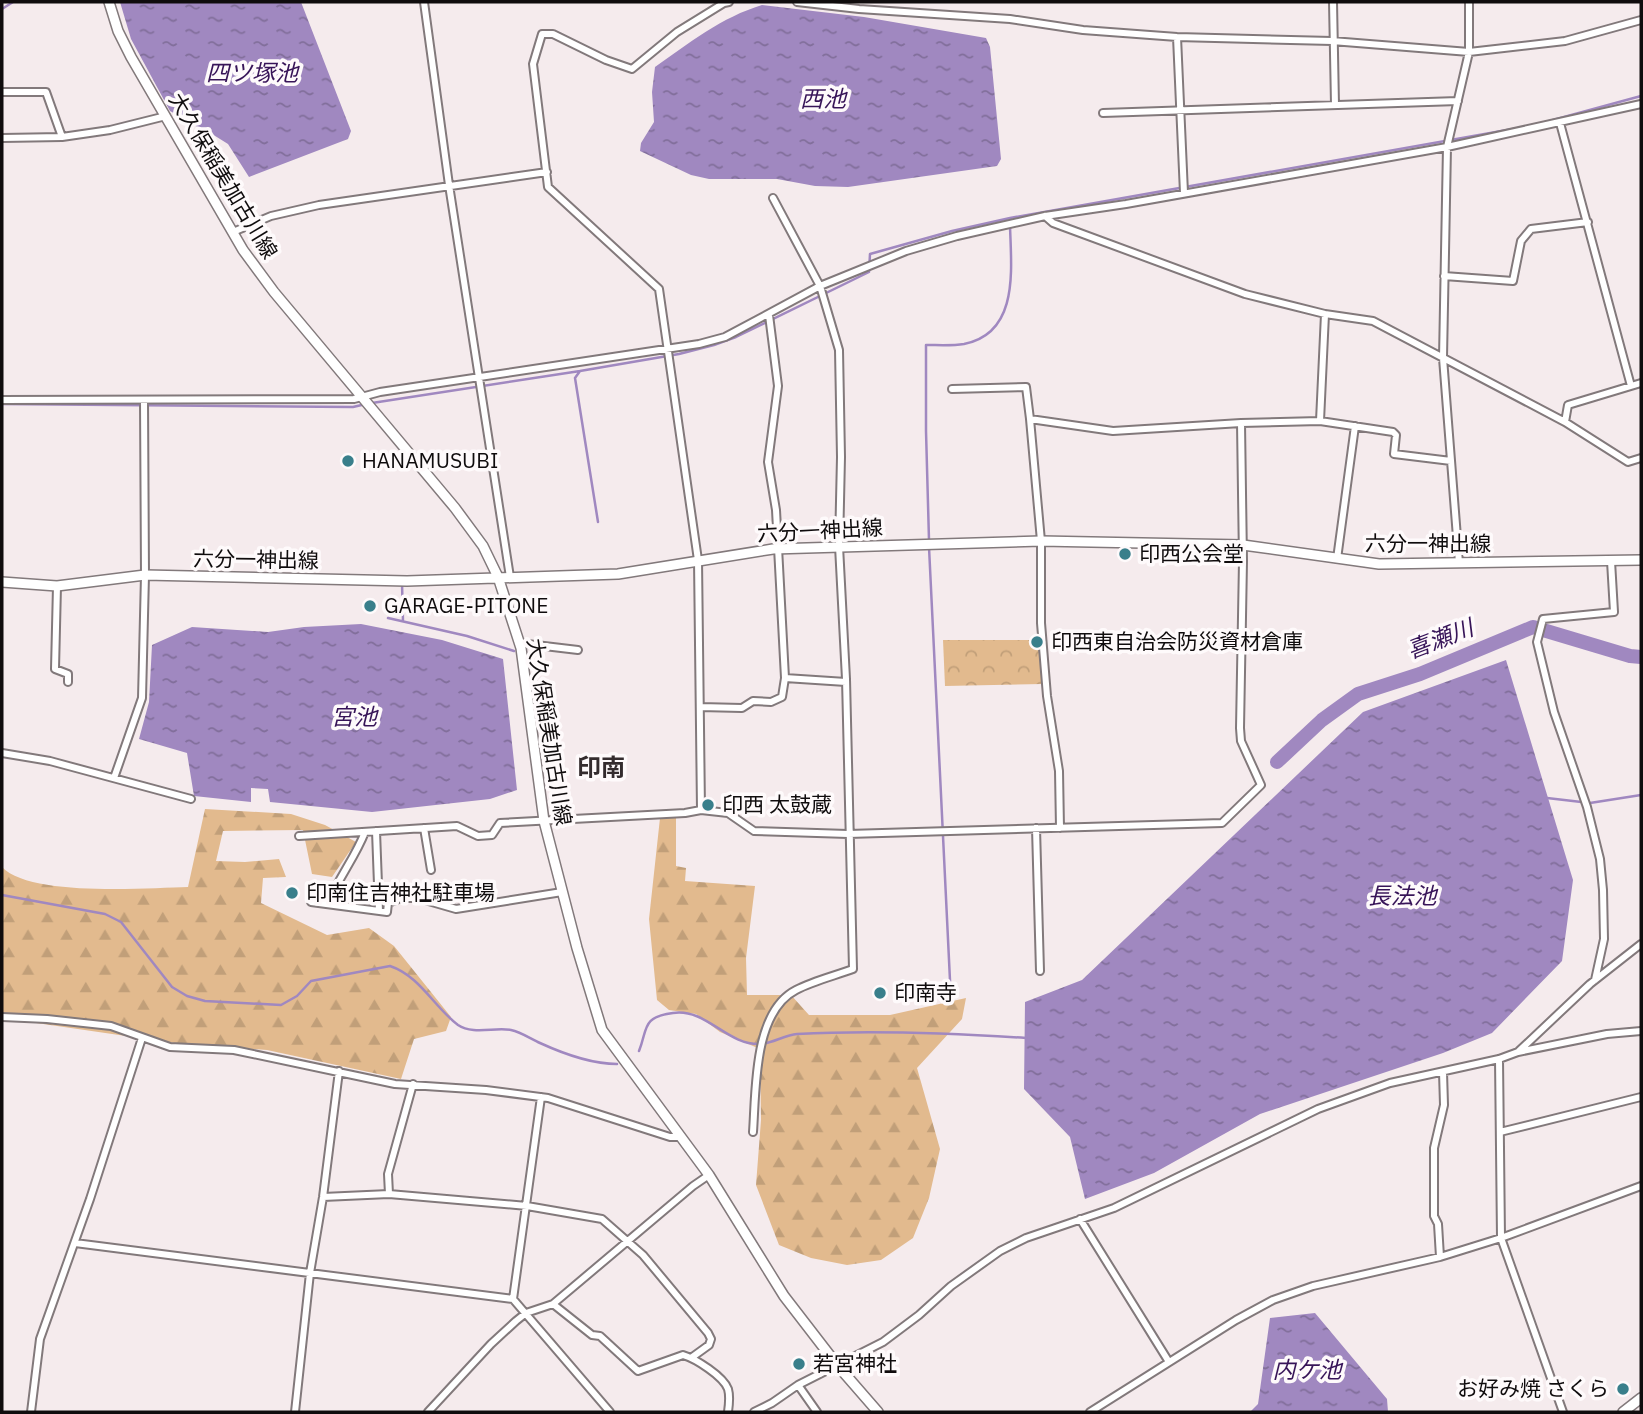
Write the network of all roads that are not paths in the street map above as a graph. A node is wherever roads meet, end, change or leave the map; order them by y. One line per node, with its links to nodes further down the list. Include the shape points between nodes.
1 (108, 2): 17 (main road, 大久保稲美加古川線, via 131,57)
2 (424, 2): 23 (street)
3 (729, 2): 22 (street, via 677,32 632,69 553,34 542,34 533,64)
4 (797, 2): 8 (street)
5 (1333, 2): 9 (street)
6 (1469, 2): 10 (street)
7 (1641, 20): 10 (street, via 1565,41)
8 (1177, 37): 9 (street); 15 (street)
9 (1332, 41): 10 (street); 14 (street)
10 (1469, 52): 12 (street)
11 (2, 92): 19 (street, via 46,92)
12 (1458, 101): 14 (street); 21 (street)
13 (1641, 104): 18 (street)
14 (1335, 105): 15 (street)
15 (1180, 111): 16 (street); 24 (street)
16 (1103, 113)
17 (166, 116): 19 (street); 28 (main road, 大久保稲美加古川線)
18 (1560, 123): 21 (street); 27 (street)
19 (62, 137): 20 (street)
20 (2, 138)
21 (1447, 147): 24 (street); 29 (street)
22 (547, 172): 23 (street); 33 (street, via 548,187 659,289)
23 (449, 185): 28 (street, via 308,207); 35 (street)
24 (1184, 193): 26 (street)
25 (772, 198): 30 (street)
26 (1045, 216): 30 (street, via 906,251); 31 (street, via 1053,223 1245,293)
27 (1588, 222): 29 (street, via 1531,229 1521,241 1513,281); 37 (street)
28 (233, 232): 39 (main road, 大久保稲美加古川線, via 274,292)
29 (1444, 276): 34 (street)
30 (820, 286): 32 (street); 51 (street, via 839,350)
31 (1325, 314): 34 (street, via 1373,321); 43 (street)
32 (769, 315): 33 (street, via 725,337); 52 (street, via 778,386 768,462 776,510)
33 (668, 350): 35 (street); 54 (street)
34 (1443, 358): 44 (street); 48 (street)
35 (479, 377): 39 (street); 59 (street)
36 (1641, 383): 37 (street)
37 (1631, 386): 44 (street, via 1568,405)
38 (952, 389): 42 (street, via 1026,387)
39 (363, 398): 41 (street); 60 (main road, 大久保稲美加古川線, via 456,508)
40 (2, 400): 41 (street)
41 (144, 401): 58 (street)
42 (1030, 419): 45 (street, via 1113,430); 49 (street)
43 (1320, 421): 45 (street); 46 (street)
44 (1565, 422): 47 (street, via 1628,462)
45 (1241, 423): 50 (street)
46 (1355, 426): 48 (street, via 1393,432 1394,454); 53 (street)
47 (1641, 458)
48 (1451, 461): 57 (street)
49 (1041, 541): 50 (main road, 六分一神出線); 51 (main road, 六分一神出線); 78 (street, via 1041,623 1059,771)
50 (1243, 545): 53 (main road, 六分一神出線); 78 (street, via 1240,728 1241,741 1261,785 1222,823)
51 (839, 546): 52 (main road, 六分一神出線); 69 (street)
52 (776, 549): 54 (main road, 六分一神出線); 64 (street)
53 (1337, 559): 57 (main road, 六分一神出線, via 1379,564)
54 (698, 560): 59 (main road, 六分一神出線, via 618,573); 70 (street)
55 (1611, 561): 56 (main road, 六分一神出線); 57 (main road, 六分一神出線); 90 (street, via 1614,612 1543,619 1537,636 1554,712 1600,859 1604,939)
56 (1641, 561)
57 (1459, 563)
58 (145, 575): 60 (main road, 六分一神出線, via 407,581); 62 (main road, 六分一神出線); 72 (street, via 142,698)
59 (510, 576): 60 (main road, 六分一神出線)
60 (498, 577): 65 (main road, 大久保稲美加古川線)
61 (2, 582): 62 (main road, 六分一神出線)
62 (57, 586): 68 (street, via 55,669 68,674)
63 (790, 606): 64 (street)
64 (780, 607): 67 (street)
65 (519, 643): 66 (street); 75 (main road, 大久保稲美加古川線)
66 (578, 649)
67 (785, 678): 69 (street); 70 (street, via 782,697 771,702 753,701 742,708)
68 (68, 682)
69 (846, 682): 81 (street)
70 (700, 707): 74 (street)
71 (2, 753): 72 (street)
72 (114, 778): 73 (street)
73 (191, 799)
74 (701, 810): 75 (street); 81 (street, via 728,813 754,831)
75 (544, 821): 76 (street, via 500,823 492,835 478,836 457,826); 84 (main road, 大久保稲美加古川線)
76 (424, 828): 79 (street); 83 (street)
77 (1036, 828): 78 (street); 81 (street); 89 (street)
78 (1060, 828)
79 (376, 831): 80 (street); 87 (street)
80 (365, 832): 82 (street); 86 (street)
81 (848, 834): 101 (street, via 853,969 794,991 775,1009 758,1058)
82 (299, 836)
83 (431, 870)
84 (562, 892): 87 (street, via 456,909 401,898 388,903 387,912); 103 (main road, 大久保稲美加古川線, via 602,1030)
85 (311, 902): 86 (street)
86 (328, 904): 87 (street)
87 (379, 911)
88 (1641, 944): 90 (street)
89 (1040, 971)
90 (1595, 980): 94 (street)
91 (2, 1017): 93 (street, via 111,1026)
92 (1641, 1031): 94 (street)
93 (142, 1038): 96 (street, via 170,1047 234,1050); 112 (street)
94 (1518, 1052): 95 (street)
95 (1499, 1059): 97 (street); 102 (street)
96 (339, 1071): 98 (street); 107 (street)
97 (1443, 1072): 109 (street, via 1390,1083 1318,1109 1173,1181); 113 (street, via 1444,1105 1434,1148 1434,1216)
98 (413, 1084): 99 (street); 106 (street, via 388,1174)
99 (541, 1097): 103 (street); 108 (street)
100 (1641, 1097): 102 (street)
101 (753, 1132)
102 (1500, 1132): 110 (street)
103 (681, 1137): 104 (main road, 大久保稲美加古川線)
104 (709, 1175): 111 (street); 120 (main road, 大久保稲美加古川線, via 784,1296)
105 (1641, 1186): 110 (street)
106 (389, 1194): 107 (street); 108 (street)
107 (323, 1197): 114 (street)
108 (527, 1206): 111 (street, via 602,1219); 115 (street)
109 (1080, 1219): 119 (street); 120 (street, via 1000,1251 883,1342)
110 (1501, 1238): 113 (street); 134 (street)
111 (628, 1240): 116 (street); 118 (street, via 711,1339)
112 (75, 1243): 114 (street); 124 (street, via 40,1339)
113 (1440, 1257): 119 (street, via 1313,1286 1273,1300)
114 (310, 1273): 115 (street); 125 (street)
115 (513, 1299): 117 (street)
116 (553, 1304): 117 (street); 118 (street, via 592,1335 600,1336 638,1371 683,1355)
117 (526, 1313): 126 (street, via 491,1343); 127 (street)
118 (691, 1358): 128 (street, via 723,1381 729,1392)
119 (1169, 1362): 133 (street)
120 (838, 1366): 121 (street); 132 (main road, 大久保稲美加古川線)
121 (798, 1385): 123 (street); 131 (street)
122 (1641, 1398): 135 (main road)
123 (772, 1403): 129 (street); 130 (street)
124 (31, 1412)
125 (295, 1412)
126 (428, 1412)
127 (610, 1412)
128 (728, 1412)
129 (754, 1412)
130 (770, 1412)
131 (817, 1412)
132 (878, 1412)
133 (1090, 1412)
134 (1563, 1412)
135 (1623, 1412)

